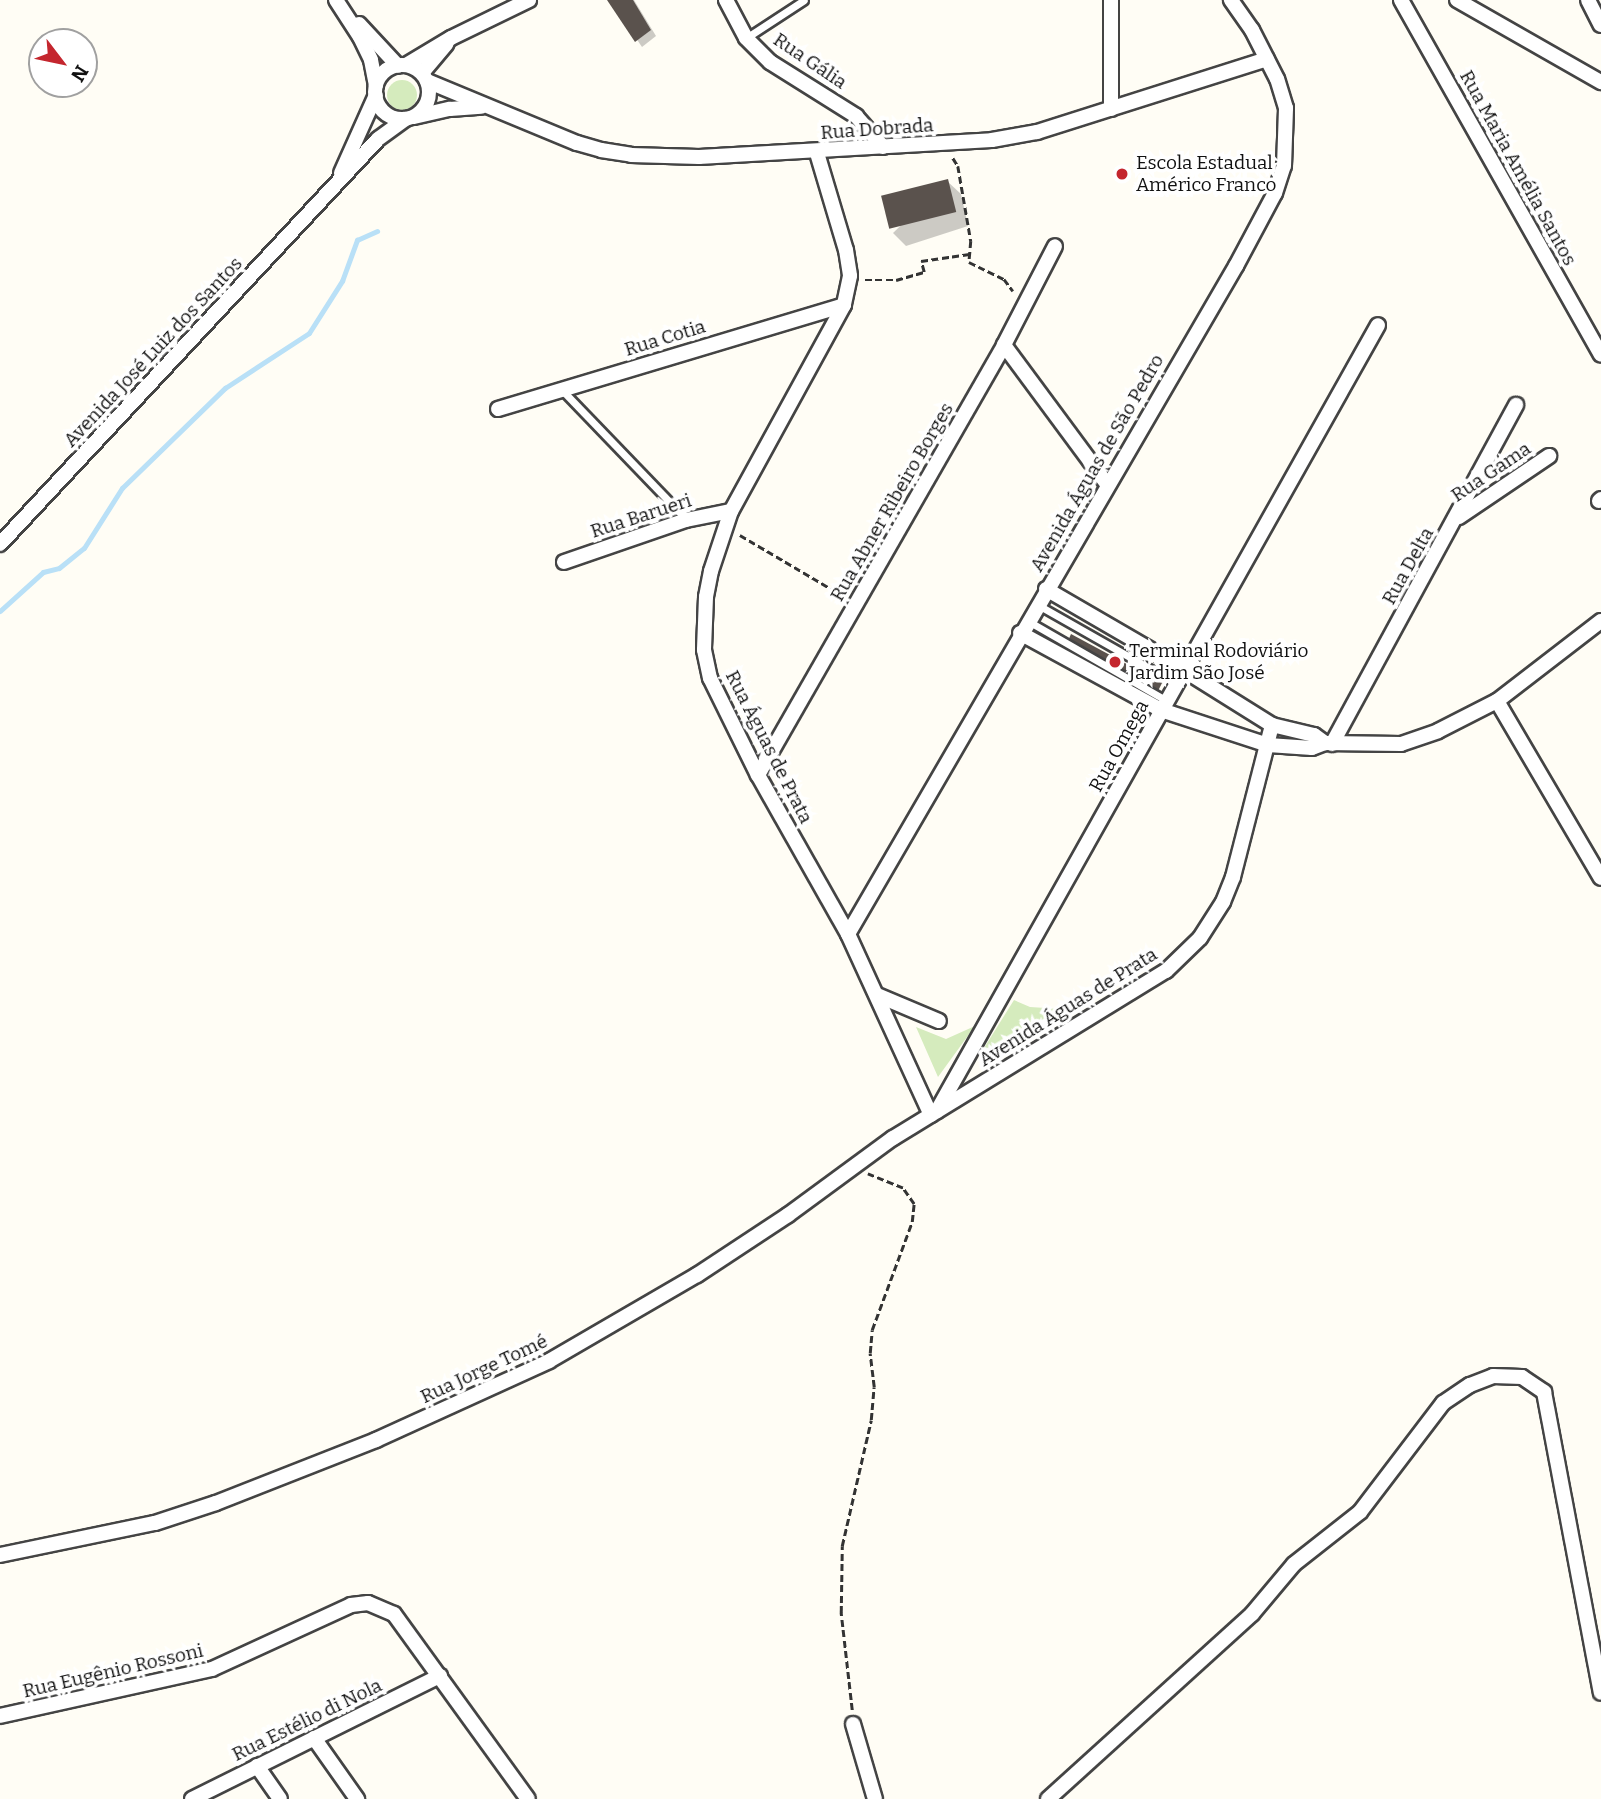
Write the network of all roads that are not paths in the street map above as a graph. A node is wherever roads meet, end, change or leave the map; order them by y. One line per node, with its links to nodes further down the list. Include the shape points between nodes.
1 (336, 0): 14 (street); 17 (street, via 366,49)
2 (528, 0): 11 (street)
3 (726, 0): 12 (street, Rua Gália)
4 (804, 0): 12 (lane)
5 (1111, 0): 19 (street)
6 (1231, 0): 13 (street, Avenida Águas de São Pedro)
7 (1401, 0): 28 (street, Rua Maria Amélia Santos)
8 (1457, 0): 16 (street)
9 (1588, 0): 10 (street)
10 (1601, 25)
11 (451, 38): 14 (street); 15 (street)
12 (746, 38): 21 (street, Rua Gália, via 770,62 856,116)
13 (1267, 59): 19 (street, Rua Dobrada); 33 (street, Avenida Águas de São Pedro, via 1286,108 1284,166 1275,193)
14 (402, 66): 15 (street); 17 (street, via 384,72)
15 (425, 77): 18 (street, Rua Dobrada); 20 (street, via 426,104)
16 (1601, 82)
17 (376, 90): 20 (street, via 389,116); 23 (street, Avenida José Luiz dos Santos)
18 (486, 107): 20 (street, Rua Dobrada); 22 (street, Rua Dobrada, via 577,143 631,155)
19 (1111, 109): 21 (street, Rua Dobrada, via 1037,132 992,140)
20 (410, 118): 23 (street, Avenida José Luiz dos Santos, via 378,139)
21 (883, 147): 22 (street, Rua Dobrada)
22 (817, 153): 25 (street, Rua Águas de Prata, via 846,250 850,276)
23 (334, 187): 37 (street, Avenida José Luiz dos Santos)
24 (1055, 246): 27 (street, Rua Abner Ribeiro Borges)
25 (844, 305): 29 (street, Rua Cotia); 34 (street, Rua Águas de Prata)
26 (1378, 325): 43 (street, Rua Omega)
27 (1004, 345): 33 (street); 50 (street, Rua Abner Ribeiro Borges)
28 (1601, 355)
29 (560, 389): 31 (street, Rua Cotia); 35 (lane)
30 (1516, 405): 36 (street, Rua Delta)
31 (498, 410)
32 (1549, 456): 36 (street, Rua Gama)
33 (1107, 484): 39 (street, Avenida Águas de São Pedro)
34 (731, 511): 35 (street, Rua Barueri); 50 (street, Rua Águas de Prata, via 706,597 704,650 710,678)
35 (686, 520): 38 (street, Rua Barueri)
36 (1455, 520): 48 (street, Rua Delta)
37 (0, 544)
38 (564, 562)
39 (1046, 589): 40 (street, Avenida Águas de São Pedro); 43 (street)
40 (1037, 605): 42 (street, Avenida Águas de São Pedro); 44 (lane)
41 (1601, 621): 45 (street)
42 (1024, 627): 46 (street); 52 (street, Avenida Águas de São Pedro)
43 (1185, 671): 44 (street, Rua Omega); 47 (street)
44 (1177, 684): 46 (street, Rua Omega)
45 (1497, 701): 48 (street, via 1401,744); 51 (street)
46 (1164, 706): 49 (street); 55 (street, Rua Omega)
47 (1272, 725): 48 (street); 49 (street, Avenida Águas de Prata)
48 (1328, 743): 49 (street, via 1312,748)
49 (1268, 745): 55 (street, Avenida Águas de Prata, via 1233,877 1200,938 1166,971)
50 (758, 775): 52 (street, Rua Águas de Prata)
51 (1601, 878)
52 (848, 934): 53 (street, Rua Águas de Prata)
53 (877, 995): 54 (street); 55 (street, Rua Águas de Prata)
54 (939, 1021)
55 (934, 1113): 56 (street, Rua Jorge Tomé, via 697,1275 549,1361 388,1435 216,1503 155,1523)
56 (0, 1555)
57 (440, 1676): 59 (street, Rua Eugênio Rossoni, via 394,1614 368,1603 351,1605 212,1669); 61 (street, Rua Estélio di Nola); 66 (street, Rua Eugênio Rossoni)
58 (1600, 1688): 68 (street, via 1544,1392 1522,1377 1493,1376 1443,1403 1360,1512 1294,1564 1252,1614)
59 (0, 1717)
60 (853, 1724): 67 (street)
61 (314, 1738): 62 (street, Rua Estélio di Nola); 65 (street)
62 (257, 1766): 63 (street, Rua Estélio di Nola); 64 (street)
63 (192, 1799)
64 (280, 1799)
65 (357, 1799)
66 (528, 1799)
67 (875, 1799)
68 (1048, 1799)

